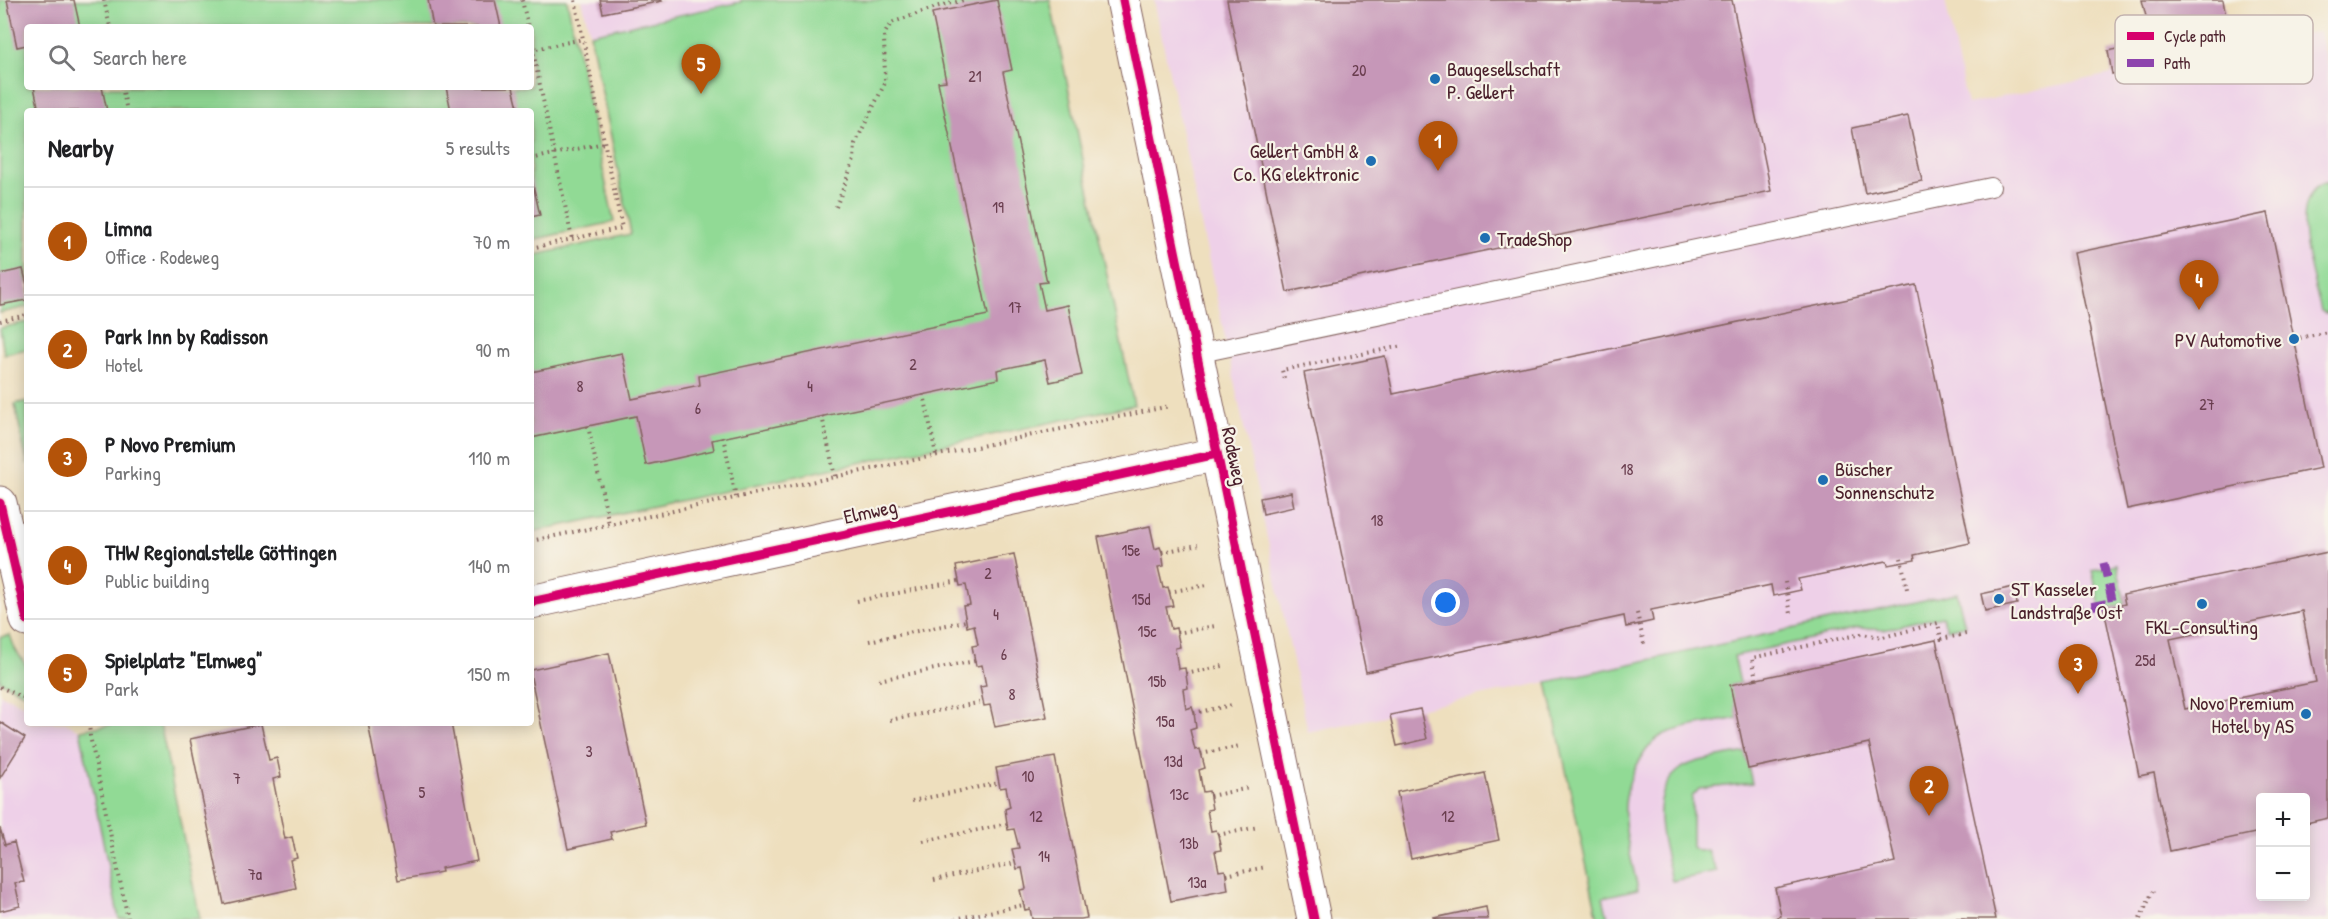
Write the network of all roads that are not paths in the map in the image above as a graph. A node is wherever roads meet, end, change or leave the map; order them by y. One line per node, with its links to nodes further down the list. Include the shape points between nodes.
1 (1123, 0): 3 (street, Rodeweg)
2 (1991, 187): 3 (lane)
3 (1196, 354): 4 (street, Rodeweg)
4 (1217, 454): 6 (street, Elmweg); 8 (street, Rodeweg)
5 (0, 502): 7 (street)
6 (534, 601)
7 (24, 607)
8 (1314, 919)

